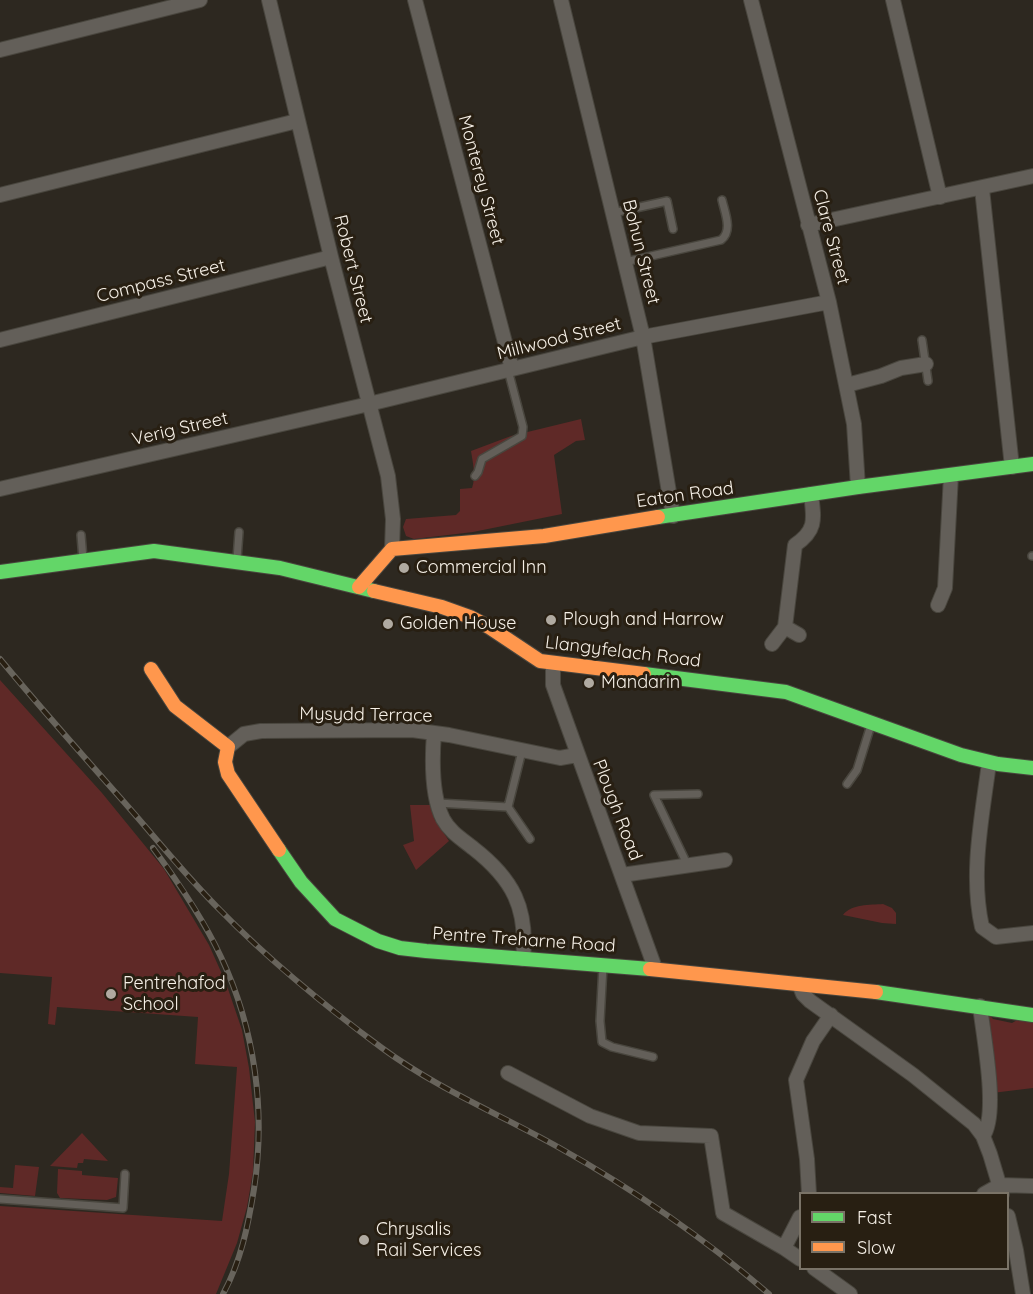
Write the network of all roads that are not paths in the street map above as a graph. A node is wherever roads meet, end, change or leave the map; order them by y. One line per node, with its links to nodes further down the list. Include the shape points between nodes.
1 (200, 0): 7 (street)
2 (269, 0): 8 (street, Robert Street)
3 (415, 0): 24 (street, Monterey Street)
4 (561, 0): 14 (street, Bohun Street)
5 (752, 0): 15 (street, Clare Street)
6 (893, 0): 12 (street)
7 (0, 50)
8 (297, 121): 11 (street); 17 (street, Robert Street)
9 (1033, 176): 10 (street)
10 (982, 189): 12 (street); 29 (street)
11 (0, 195)
12 (940, 197): 15 (street)
13 (722, 200): 18 (lane, via 727,231 721,240)
14 (613, 213): 16 (lane, via 667,201); 18 (street, Bohun Street)
15 (808, 225): 19 (street, Clare Street)
16 (673, 229)
17 (331, 257): 21 (street, Compass Street); 27 (street, Robert Street)
18 (625, 262): 20 (street, Bohun Street)
19 (829, 302): 20 (street, Millwood Street); 26 (street, Clare Street)
20 (643, 337): 24 (street, Millwood Street); 35 (street, Bohun Street)
21 (0, 340)
22 (922, 340): 23 (lane)
23 (926, 364): 25 (lane); 26 (street)
24 (510, 370): 27 (street, Millwood Street); 31 (lane, via 522,436 482,459)
25 (928, 381)
26 (847, 385): 32 (street, Clare Street)
27 (369, 404): 33 (street, Verig Street); 38 (street, Robert Street, via 388,476)
28 (1033, 464): 29 (street, Eaton Road)
29 (1012, 467): 30 (street, Eaton Road)
30 (951, 475): 32 (street, Eaton Road); 43 (street, via 945,588)
31 (475, 476)
32 (858, 487): 34 (street, Eaton Road)
33 (0, 489)
34 (811, 494): 35 (street, Eaton Road); 44 (street, via 814,520 805,538 795,545)
35 (672, 516): 38 (street, Eaton Road, via 544,536)
36 (239, 532): 40 (lane)
37 (81, 535): 39 (lane)
38 (392, 549): 42 (street)
39 (83, 560): 40 (street, Llangyfelach Road, via 154,552); 41 (street, Llangyfelach Road)
40 (237, 561): 42 (street, Llangyfelach Road)
41 (0, 572)
42 (360, 587): 47 (street, Llangyfelach Road, via 464,614 497,632 527,656)
43 (938, 605)
44 (786, 627): 45 (street); 46 (street)
45 (799, 635)
46 (772, 644)
47 (553, 664): 49 (street, Llangyfelach Road, via 786,692); 53 (street, Plough Road, via 553,685)
48 (151, 669): 51 (street, via 170,709)
49 (872, 723): 54 (street, Llangyfelach Road); 56 (lane, via 857,770)
50 (434, 733): 51 (street, Mysydd Terrace, via 261,731 244,734); 52 (street, Mysydd Terrace); 58 (street)
51 (228, 747): 65 (street, Pentre Treharne Road, via 228,774 301,882 335,919 400,948)
52 (522, 751): 53 (street, Mysydd Terrace, via 560,759); 59 (lane)
53 (577, 755): 63 (street, Plough Road)
54 (989, 763): 55 (street, Llangyfelach Road); 64 (street, via 979,834 977,904 982,927 996,937)
55 (1033, 768)
56 (847, 783)
57 (698, 794): 62 (lane, via 654,795)
58 (438, 803): 59 (lane); 65 (street, via 449,828 493,865 514,892 525,935)
59 (508, 807): 60 (lane)
60 (530, 839)
61 (725, 860): 62 (street)
62 (687, 864): 63 (street)
63 (622, 875): 67 (street, Plough Road)
64 (1033, 933)
65 (523, 959): 66 (street, Pentre Treharne Road)
66 (603, 964): 67 (street, Pentre Treharne Road); 72 (lane, via 602,1042)
67 (655, 968): 68 (street, Pentre Treharne Road)
68 (799, 984): 69 (street, Pentre Treharne Road); 70 (street, via 803,994)
69 (980, 1006): 71 (street, Pentre Treharne Road); 74 (street, via 990,1106 989,1125)
70 (831, 1015): 74 (street, via 940,1095); 78 (street, via 813,1041 795,1080)
71 (1033, 1015)
72 (653, 1057)
73 (508, 1073): 82 (street, via 590,1116 639,1133 711,1136 723,1213)
74 (983, 1136): 77 (street)
75 (125, 1173): 79 (lane, via 123,1208)
76 (1033, 1186): 77 (street)
77 (1001, 1189)
78 (809, 1192)
79 (0, 1199)
80 (1009, 1220): 86 (street)
81 (799, 1221): 82 (street)
82 (784, 1248): 83 (street)
83 (799, 1258)
84 (821, 1270): 85 (street)
85 (850, 1294)
86 (1023, 1294)

